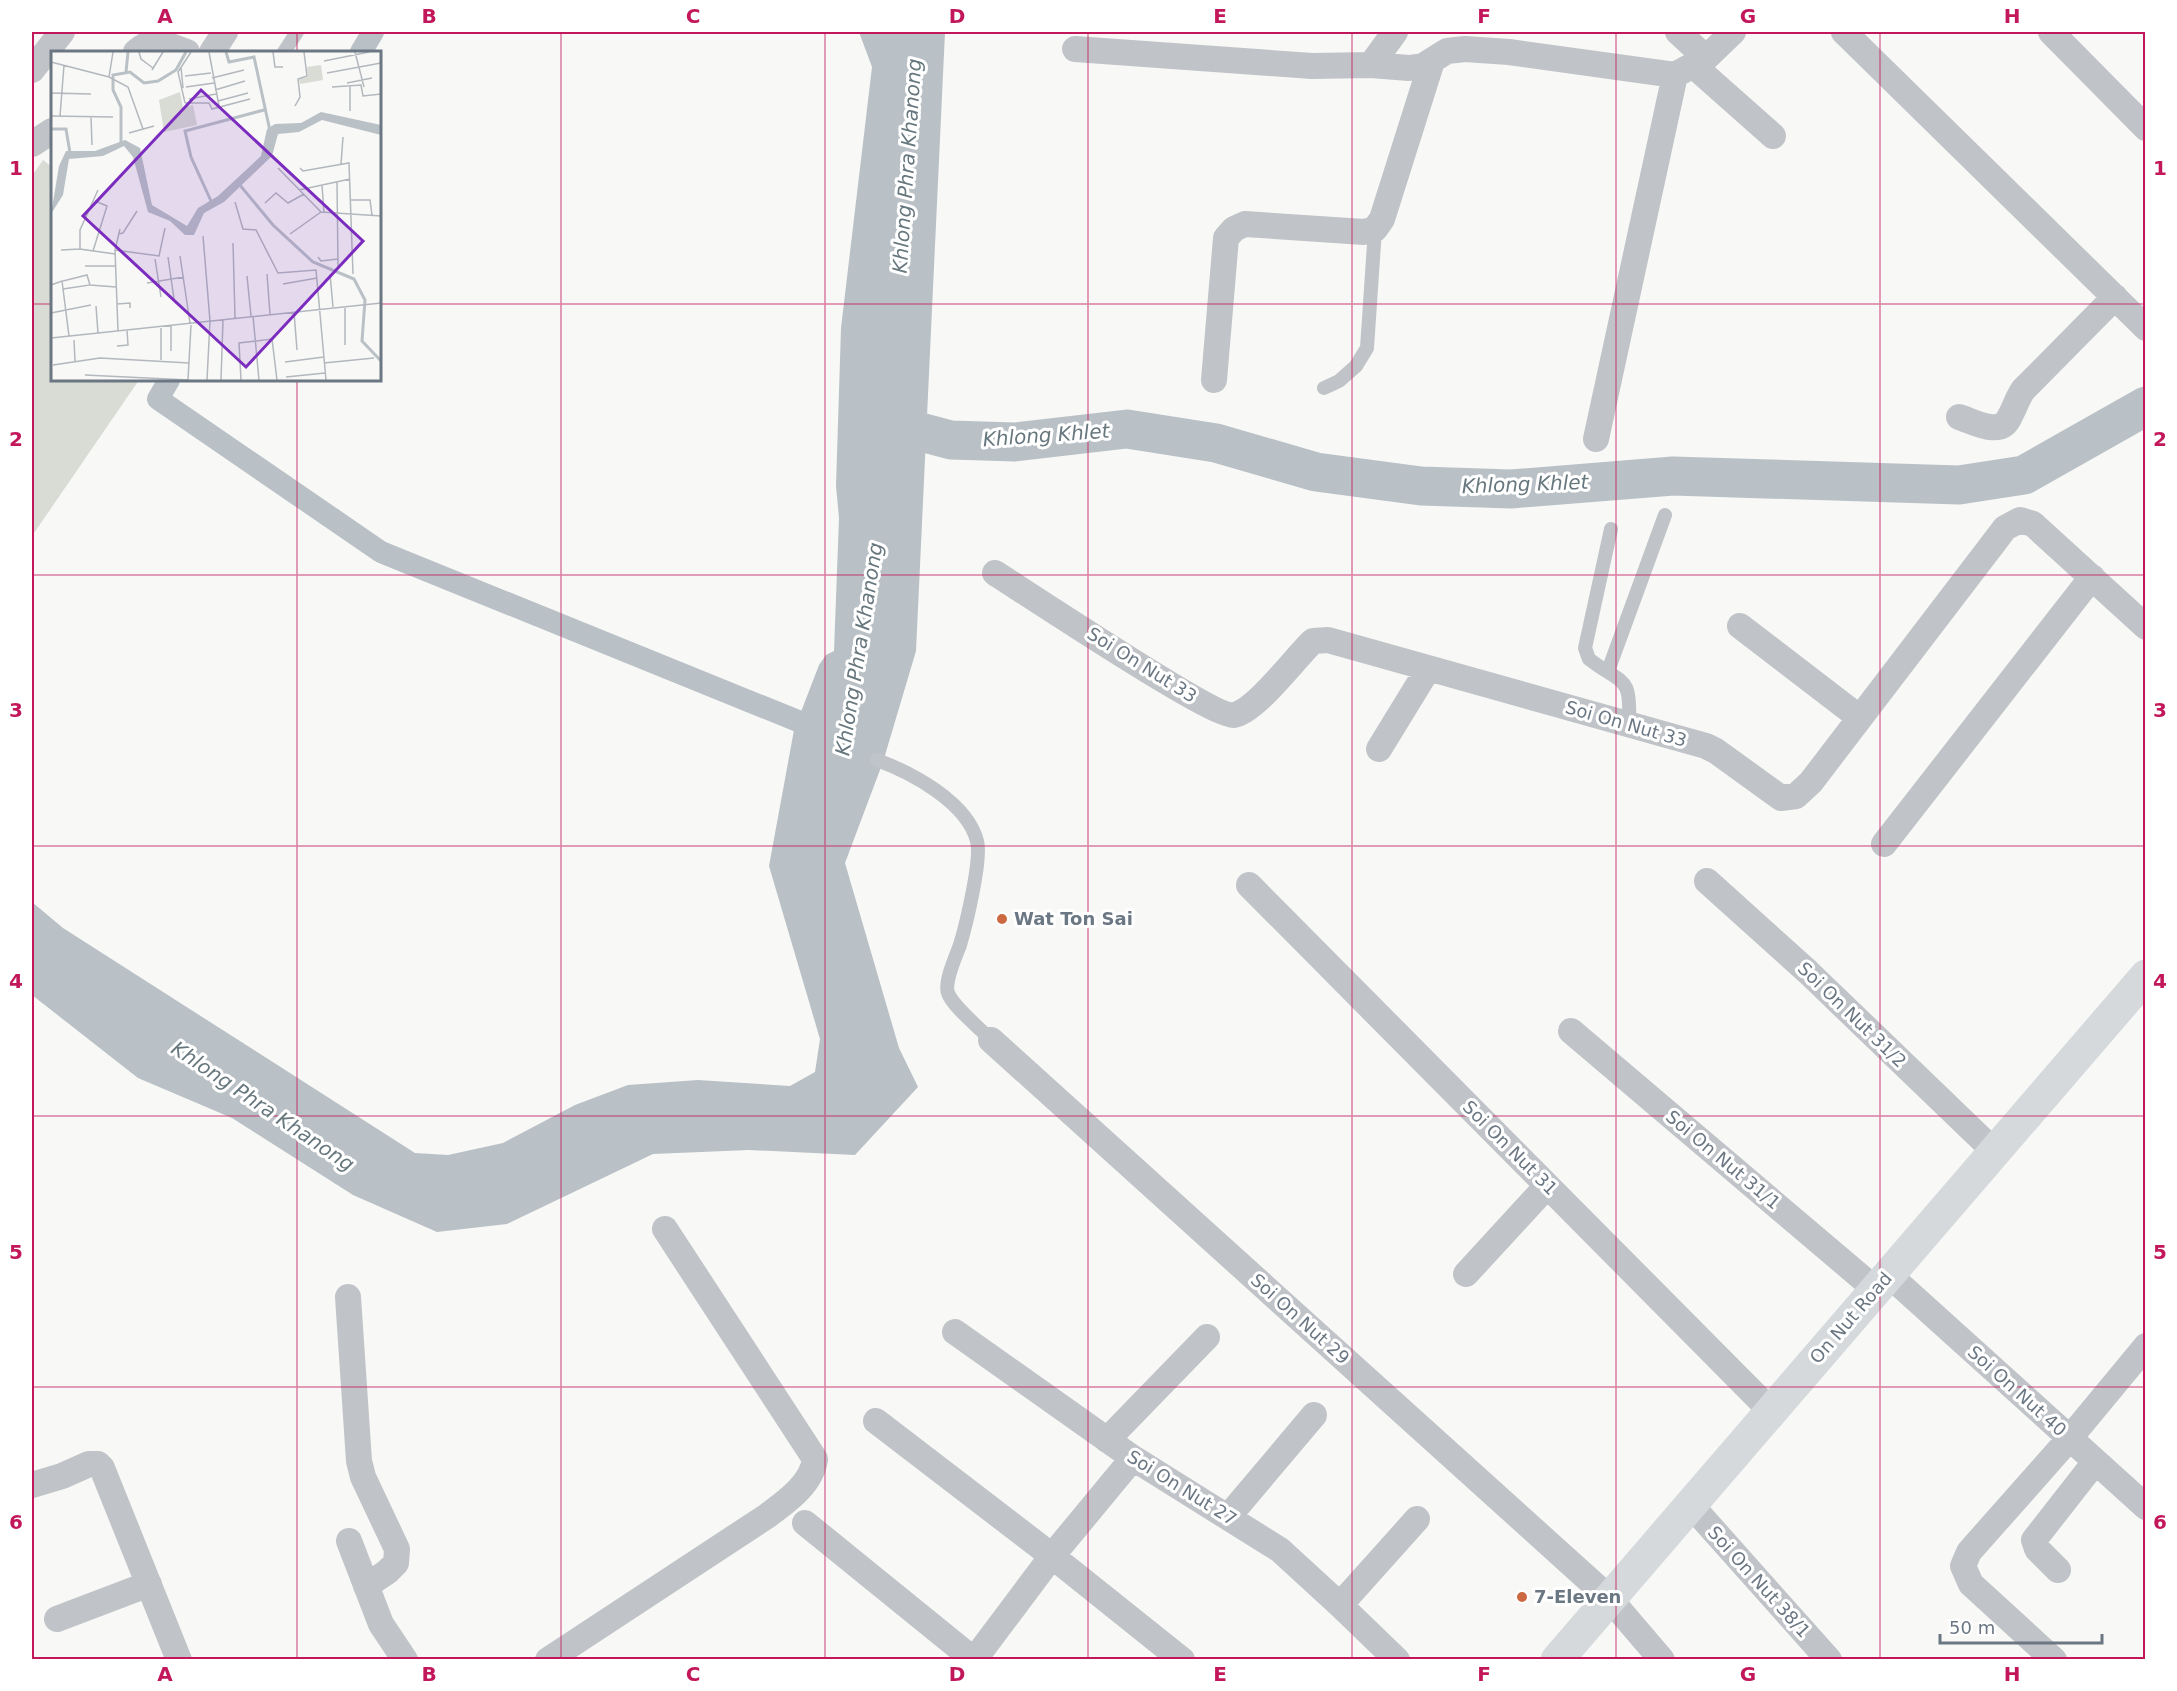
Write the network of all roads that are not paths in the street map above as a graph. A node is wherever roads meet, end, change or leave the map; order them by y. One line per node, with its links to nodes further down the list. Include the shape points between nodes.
1 (62, 32): 17 (street)
2 (225, 32): 12 (street)
3 (297, 32): 13 (lane)
4 (1395, 32): 15 (street)
5 (1678, 32): 16 (street)
6 (1733, 32): 16 (street)
7 (1844, 32): 23 (street)
8 (2051, 32): 18 (street)
9 (1075, 50): 15 (street, via 1312,66)
10 (137, 51): 11 (street, via 147,43 159,42)
11 (184, 51)
12 (213, 51)
13 (285, 51)
14 (1432, 61): 15 (street, via 1409,68); 16 (street, via 1447,51 1465,49); 22 (street, via 1382,219)
15 (1371, 65)
16 (1692, 66): 20 (street); 28 (street)
17 (32, 70)
18 (2145, 128)
19 (51, 132): 21 (street)
20 (1773, 136)
21 (32, 144)
22 (1375, 229): 25 (street, via 1364,232 1245,224 1234,229 1226,238); 26 (lane, via 1367,348 1356,366)
23 (2115, 297): 24 (street); 27 (street, via 2023,390 2005,426 1996,429)
24 (2145, 328)
25 (1214, 380)
26 (1324, 388)
27 (1959, 417)
28 (1596, 439)
29 (1665, 515): 36 (lane)
30 (1611, 529): 36 (lane, via 1585,648 1588,659)
31 (995, 573): 35 (street, Soi On Nut 33, via 1180,690 1232,716 1250,708 1313,641 1328,640)
32 (2092, 577): 34 (street, Soi On Nut 33); 37 (street, Soi On Nut 33, via 2033,524 2020,520 2005,528); 41 (street)
33 (1740, 626): 37 (street)
34 (2145, 627)
35 (1428, 669): 38 (street, Soi On Nut 33); 39 (street)
36 (1608, 671): 38 (lane, via 1627,688)
37 (1860, 718): 38 (street, Soi On Nut 33, via 1811,782 1796,796 1781,798 1716,751)
38 (1629, 724)
39 (1379, 749)
40 (880, 761): 47 (lane, via 929,784 964,816 977,842 976,871 947,986 953,1002)
41 (1884, 844)
42 (1707, 881): 48 (street, Soi On Nut 31/2)
43 (1249, 885): 49 (street, Soi On Nut 31)
44 (2145, 976): 48 (main road, On Nut Road)
45 (2145, 1010): 52 (main road, On Nut Road)
46 (1571, 1031): 52 (street, Soi On Nut 31/1)
47 (992, 1040): 76 (street, Soi On Nut 29)
48 (1995, 1151): 52 (main road, On Nut Road)
49 (1547, 1186): 51 (street); 57 (street, Soi On Nut 31)
50 (665, 1229): 80 (street, via 815,1463 799,1490 767,1516)
51 (1466, 1274)
52 (1889, 1284): 57 (main road, On Nut Road); 60 (street, Soi On Nut 40); 66 (main road, On Nut Road)
53 (348, 1297): 74 (street, via 359,1461 397,1550 396,1563)
54 (955, 1332): 61 (street, Soi On Nut 27)
55 (1208, 1337): 61 (street)
56 (2145, 1346): 60 (street)
57 (1771, 1411): 66 (main road, On Nut Road)
58 (1314, 1415): 67 (street)
59 (876, 1421): 71 (street)
60 (2068, 1438): 63 (street, Soi On Nut 40); 87 (street, via 1969,1552 1963,1566 1971,1584)
61 (1107, 1440): 62 (street, Soi On Nut 27)
62 (1133, 1458): 67 (street, Soi On Nut 27); 71 (street)
63 (2095, 1462): 65 (street, Soi On Nut 40); 72 (street, via 2034,1540 2037,1549)
64 (32, 1485): 73 (street, via 98,1464)
65 (2145, 1507)
66 (1697, 1512): 76 (main road, On Nut Road); 86 (street, Soi On Nut 38/1)
67 (1228, 1517): 75 (street, Soi On Nut 27, via 1280,1550)
68 (1417, 1519): 75 (street)
69 (805, 1523): 71 (street, via 974,1659)
70 (349, 1541): 74 (street)
71 (1052, 1556): 81 (street)
72 (2058, 1570)
73 (149, 1584): 77 (street); 78 (street)
74 (366, 1586): 79 (street, via 381,1624)
75 (1340, 1605): 82 (street, Soi On Nut 27)
76 (1616, 1606): 83 (main road, On Nut Road); 84 (main road, On Nut Road); 85 (street, Soi On Nut 29)
77 (57, 1619)
78 (179, 1659)
79 (405, 1659)
80 (548, 1659)
81 (1182, 1659)
82 (1397, 1659)
83 (1557, 1659)
84 (1583, 1659)
85 (1662, 1659)
86 (1828, 1659)
87 (2054, 1659)

